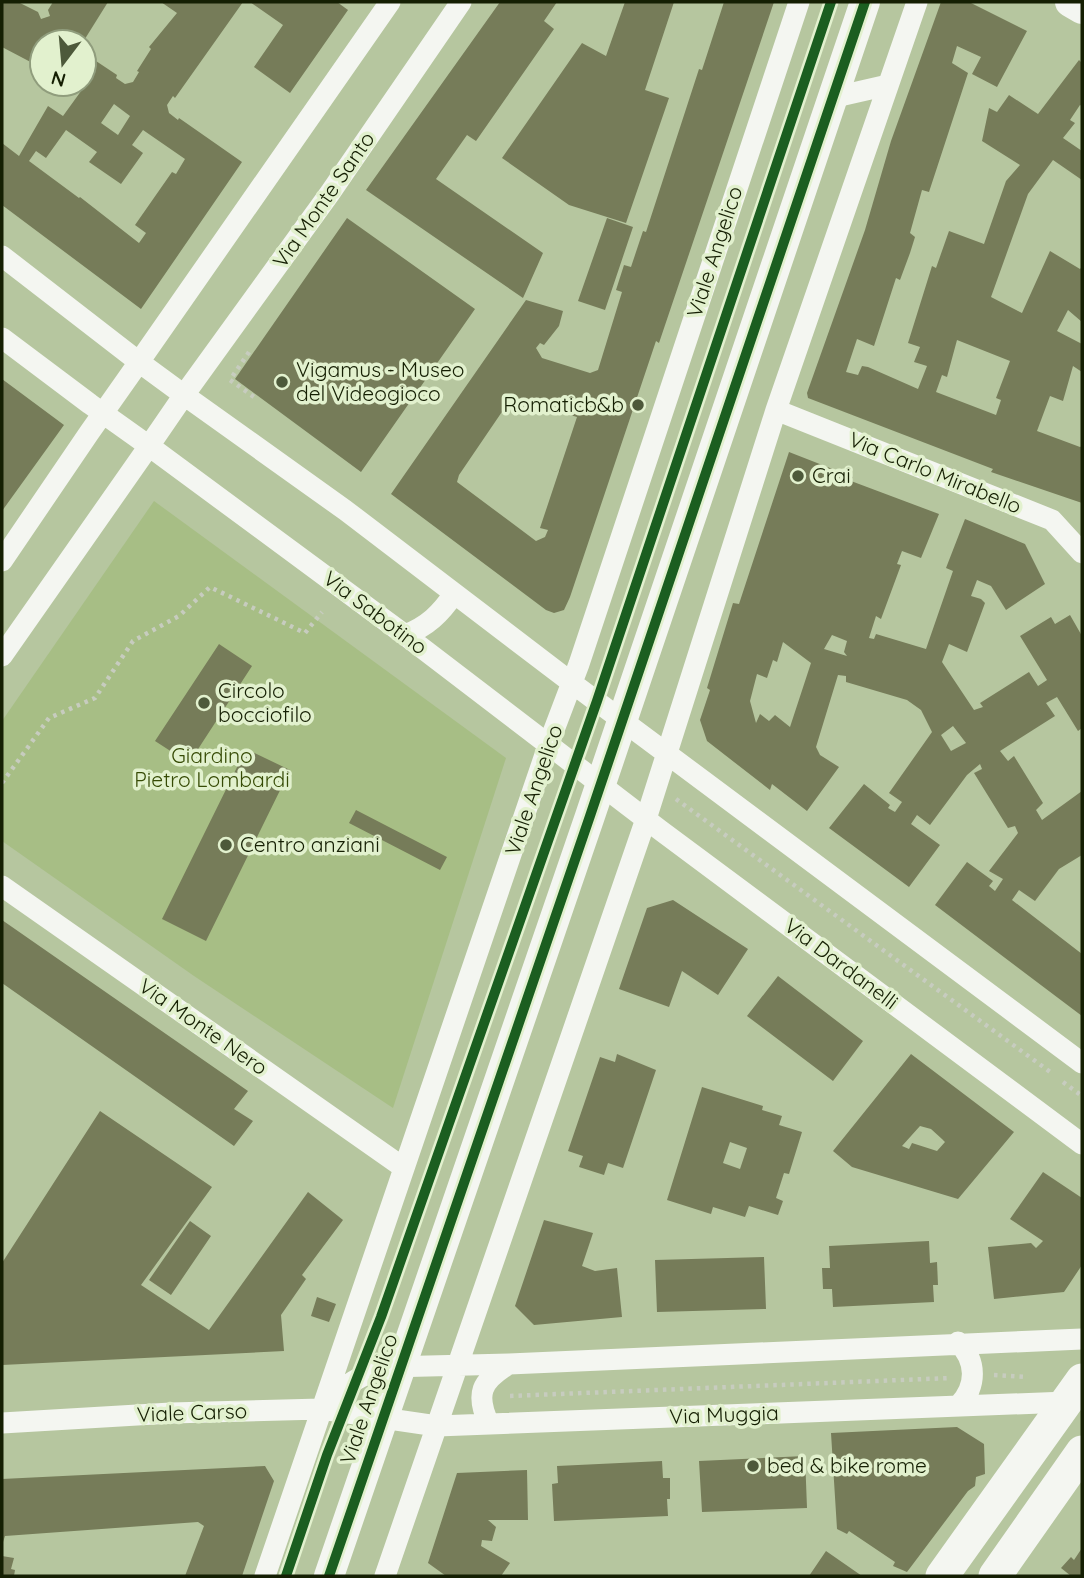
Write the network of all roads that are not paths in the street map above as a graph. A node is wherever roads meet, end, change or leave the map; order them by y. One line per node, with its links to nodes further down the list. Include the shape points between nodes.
1 (390, 2): 12 (street)
2 (461, 2): 13 (street, Via Monte Santo)
3 (799, 2): 22 (street, Viale Angelico)
4 (864, 2): 9 (street, Viale Angelico)
5 (916, 2): 8 (street)
6 (1070, 2): 7 (street)
7 (1082, 9)
8 (888, 85): 9 (street); 14 (street)
9 (831, 97): 23 (street, Viale Angelico)
10 (2, 256): 12 (street)
11 (2, 338): 15 (street)
12 (139, 362): 13 (street); 15 (street)
13 (184, 396): 16 (street, Via Monte Santo); 19 (street)
14 (776, 410): 17 (street, Via Carlo Mirabello, via 1052,520); 25 (street)
15 (103, 413): 16 (street, Via Sabotino); 18 (street)
16 (149, 446): 20 (street, Via Sabotino); 21 (street)
17 (1082, 553)
18 (2, 561)
19 (454, 593): 20 (street, via 424,627); 22 (street)
20 (405, 635): 24 (street, Via Sabotino)
21 (2, 656)
22 (572, 683): 23 (street); 24 (street, Viale Angelico)
23 (621, 720): 25 (street); 26 (street, Viale Angelico)
24 (549, 743): 26 (street, Via Sabotino); 31 (street, Viale Angelico)
25 (668, 753): 27 (street); 29 (street)
26 (600, 784): 27 (street, Via Dardanelli); 35 (street, Viale Angelico)
27 (646, 819): 30 (street, Via Dardanelli); 36 (street)
28 (2, 886): 31 (street, Via Monte Nero)
29 (1082, 1063)
30 (1082, 1143)
31 (404, 1168): 39 (street, Viale Angelico)
32 (1082, 1339): 33 (street)
33 (958, 1342): 34 (street); 38 (street, via 970,1357 973,1375 969,1392)
34 (509, 1364): 36 (street); 42 (street, via 493,1375 482,1392 480,1401)
35 (400, 1366): 36 (street); 39 (street, via 357,1379); 40 (street, Viale Angelico)
36 (457, 1366): 43 (street)
37 (1074, 1391): 38 (street, Via Muggia); 48 (main road)
38 (959, 1405): 42 (street, Via Muggia)
39 (321, 1409): 40 (street, Viale Carso); 41 (street, Viale Carso); 45 (street, Viale Angelico)
40 (382, 1418): 43 (street, Via Muggia); 46 (street, Viale Angelico)
41 (2, 1423)
42 (489, 1424): 43 (street, Via Muggia)
43 (437, 1426): 47 (street)
44 (1082, 1452): 49 (main road)
45 (265, 1576)
46 (329, 1576)
47 (385, 1576)
48 (942, 1576)
49 (995, 1576)

